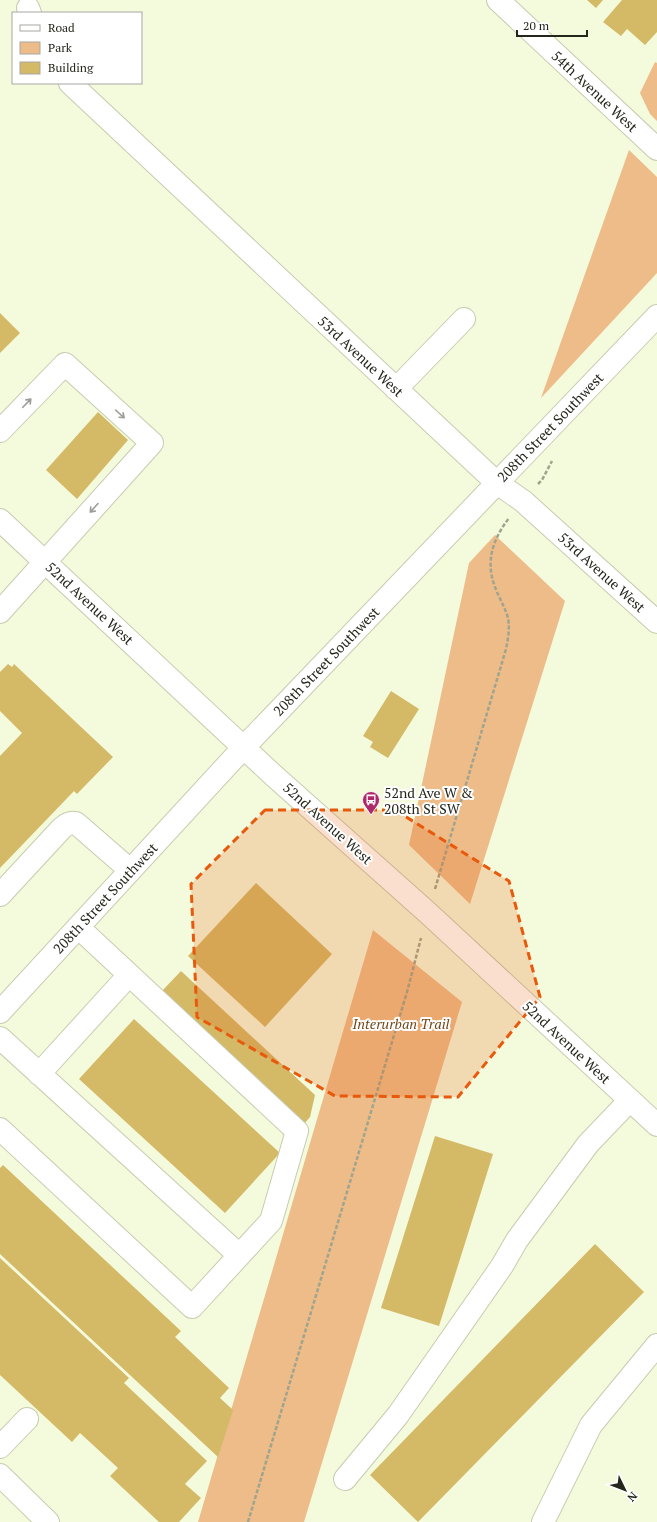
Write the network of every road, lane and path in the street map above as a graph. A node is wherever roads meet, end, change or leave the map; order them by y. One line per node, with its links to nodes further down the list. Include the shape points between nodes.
1 (498, 0): 3 (street, 54th Avenue West)
2 (71, 84): 6 (street, 53rd Avenue West)
3 (657, 149)
4 (657, 316): 8 (street, 208th Street Southwest)
5 (464, 319): 6 (street)
6 (396, 389): 8 (street, 53rd Avenue West)
7 (0, 431): 11 (street, one-way to 11, via 65,364 152,443)
8 (497, 483): 13 (street, 53rd Avenue West, via 523,501); 14 (street, 208th Street Southwest)
9 (510, 515): 17 (path, via 496,537 491,562 491,575 508,619 506,649)
10 (0, 520): 11 (street, 52nd Avenue West)
11 (46, 562): 12 (street); 14 (street, 52nd Avenue West)
12 (0, 612)
13 (657, 622)
14 (244, 747): 15 (street, 208th Street Southwest); 17 (street, 52nd Avenue West)
15 (130, 870): 16 (street, via 72,822 62,828); 18 (street, 208th Street Southwest)
16 (0, 895)
17 (428, 913): 23 (street, 52nd Avenue West); 33 (path, via 407,992)
18 (78, 927): 19 (street); 20 (street, 208th Street Southwest)
19 (129, 975): 22 (street); 26 (street, via 297,1131 271,1221)
20 (0, 1012)
21 (0, 1038): 22 (street)
22 (40, 1074): 26 (street)
23 (630, 1100): 24 (street, 52nd Avenue West); 31 (street, via 588,1144 517,1240 502,1266 398,1415)
24 (657, 1125)
25 (0, 1129): 26 (street, via 192,1306)
26 (239, 1255)
27 (654, 1356): 34 (street, via 591,1425)
28 (27, 1419): 29 (street)
29 (0, 1448)
30 (0, 1475): 32 (street)
31 (345, 1479)
32 (48, 1522)
33 (248, 1522)
34 (543, 1522)

